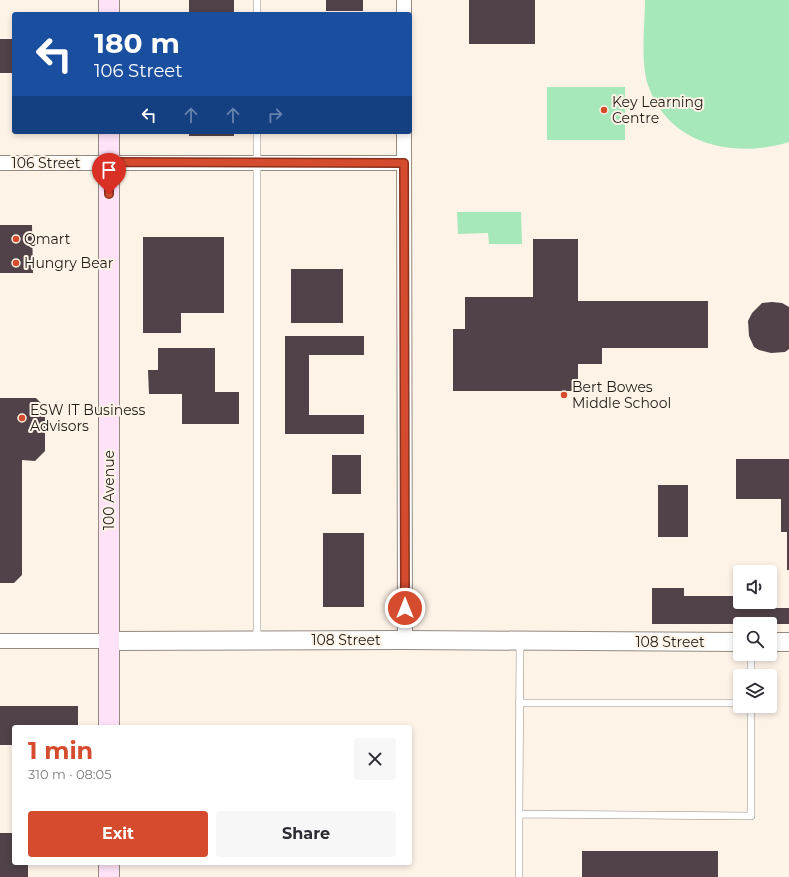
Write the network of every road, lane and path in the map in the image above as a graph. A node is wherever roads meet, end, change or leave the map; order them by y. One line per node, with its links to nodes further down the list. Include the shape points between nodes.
1 (109, 0): 4 (main road)
2 (257, 0): 5 (lane)
3 (404, 0): 6 (street)
4 (109, 12)
5 (257, 12)
6 (404, 12)
7 (109, 134): 10 (main road, 100 Avenue)
8 (256, 134): 12 (lane)
9 (404, 134): 13 (street)
10 (109, 162): 11 (street, 106 Street); 12 (street, 106 Street); 17 (main road, 100 Avenue)
11 (0, 163)
12 (256, 163): 13 (street, 106 Street); 14 (lane)
13 (404, 163): 15 (street)
14 (256, 640): 15 (street, 108 Street); 17 (street, 108 Street)
15 (405, 640): 18 (street, 108 Street)
16 (0, 641): 17 (street, 108 Street)
17 (109, 641): 25 (main road, 100 Avenue)
18 (520, 641): 19 (street, 108 Street); 22 (lane)
19 (733, 642)
20 (777, 642): 21 (street)
21 (789, 642)
22 (519, 703): 23 (lane); 26 (lane)
23 (733, 703)
24 (751, 713): 26 (lane, via 751,816)
25 (109, 725)
26 (519, 814): 29 (lane)
27 (109, 865): 28 (main road)
28 (109, 877)
29 (519, 877)

